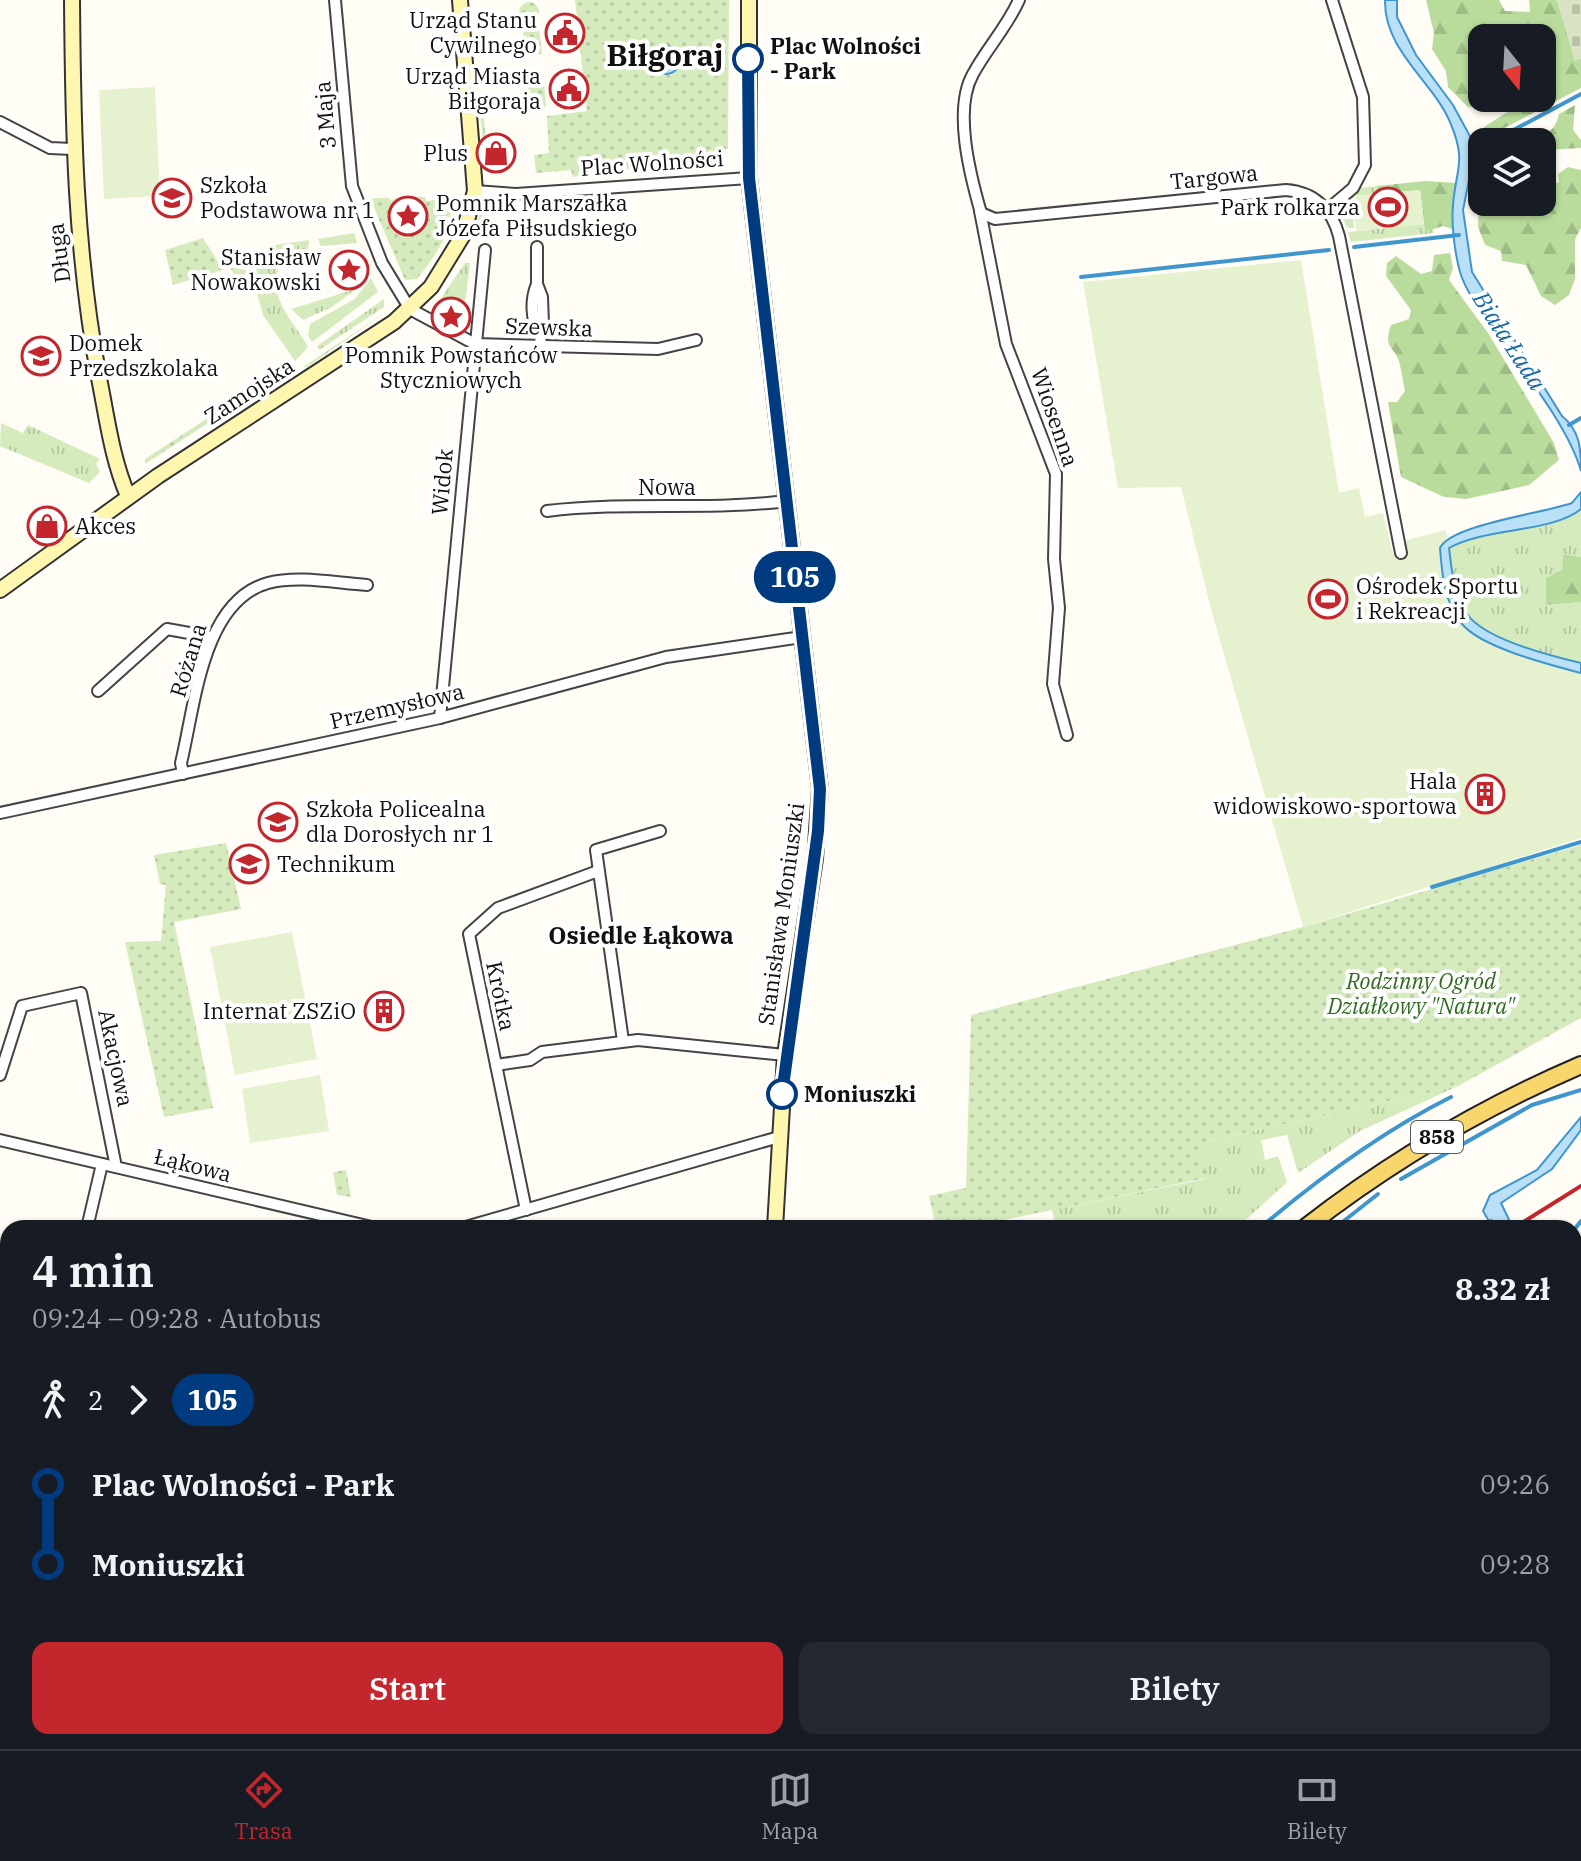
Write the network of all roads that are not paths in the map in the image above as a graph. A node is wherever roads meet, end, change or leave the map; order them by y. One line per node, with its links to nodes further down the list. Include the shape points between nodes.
1 (72, 0): 8 (street, Długa)
2 (335, 0): 15 (street, 3 Maja, via 352,186 382,263)
3 (460, 0): 10 (street, Zamojska)
4 (749, 0): 9 (street, Plac Wolności)
5 (1019, 0): 12 (street, via 973,73 963,99)
6 (1332, 0): 11 (street, via 1363,97 1365,165 1358,182)
7 (0, 122): 8 (street, via 50,148)
8 (72, 149): 19 (street, Długa, via 91,329 116,462)
9 (749, 178): 10 (street, Plac Wolności, via 516,194); 20 (street, Stanisława Moniuszki)
10 (475, 191): 15 (street, Zamojska, via 456,250)
11 (1327, 210): 12 (street, Targowa, via 1305,193 1286,190 998,219); 22 (street, via 1339,236)
12 (980, 211): 29 (street, Wiosenna, via 1006,344 1056,474 1059,608 1053,684)
13 (537, 247): 18 (street, via 543,325)
14 (485, 250): 17 (street, Widok)
15 (410, 309): 17 (street, Szewska); 19 (street, Zamojska)
16 (696, 340): 18 (street, Szewska, via 658,349)
17 (475, 344): 18 (street, Szewska); 28 (street, Widok)
18 (539, 348)
19 (128, 496): 24 (street, Zamojska)
20 (787, 501): 21 (street, Nowa); 26 (street, Stanisława Moniuszki)
21 (547, 511)
22 (1401, 553)
23 (367, 585): 25 (street, Różana, via 295,579 268,583 244,593)
24 (0, 590)
25 (211, 637): 27 (street, via 176,630 158,633); 30 (street, Różana, via 181,763)
26 (802, 637): 28 (street, Przemysłowa, via 666,657); 35 (street, Stanisława Moniuszki, via 820,806)
27 (98, 691)
28 (440, 718): 30 (street, Przemysłowa)
29 (1067, 735)
30 (183, 774): 31 (street, Przemysłowa)
31 (0, 813)
32 (660, 831): 33 (street, via 596,850)
33 (598, 871): 34 (street); 36 (street, Krótka, via 498,908 469,934)
34 (623, 1041): 35 (street); 36 (street, via 542,1052 530,1060)
35 (785, 1055): 39 (street, Stanisława Moniuszki)
36 (496, 1065): 43 (street, Krótka)
37 (1581, 1065): 48 (main road, 858, via 1455,1126)
38 (0, 1075): 42 (street, Akacjowa, via 22,1006 81,993)
39 (779, 1137): 43 (street); 47 (street, Stanisława Moniuszki)
40 (0, 1140): 41 (street, Łąkowa)
41 (102, 1164): 42 (street, Łąkowa); 44 (street)
42 (116, 1167): 45 (street, Łąkowa)
43 (526, 1210): 46 (street)
44 (89, 1220)
45 (342, 1220)
46 (490, 1220)
47 (775, 1220)
48 (1316, 1220)

